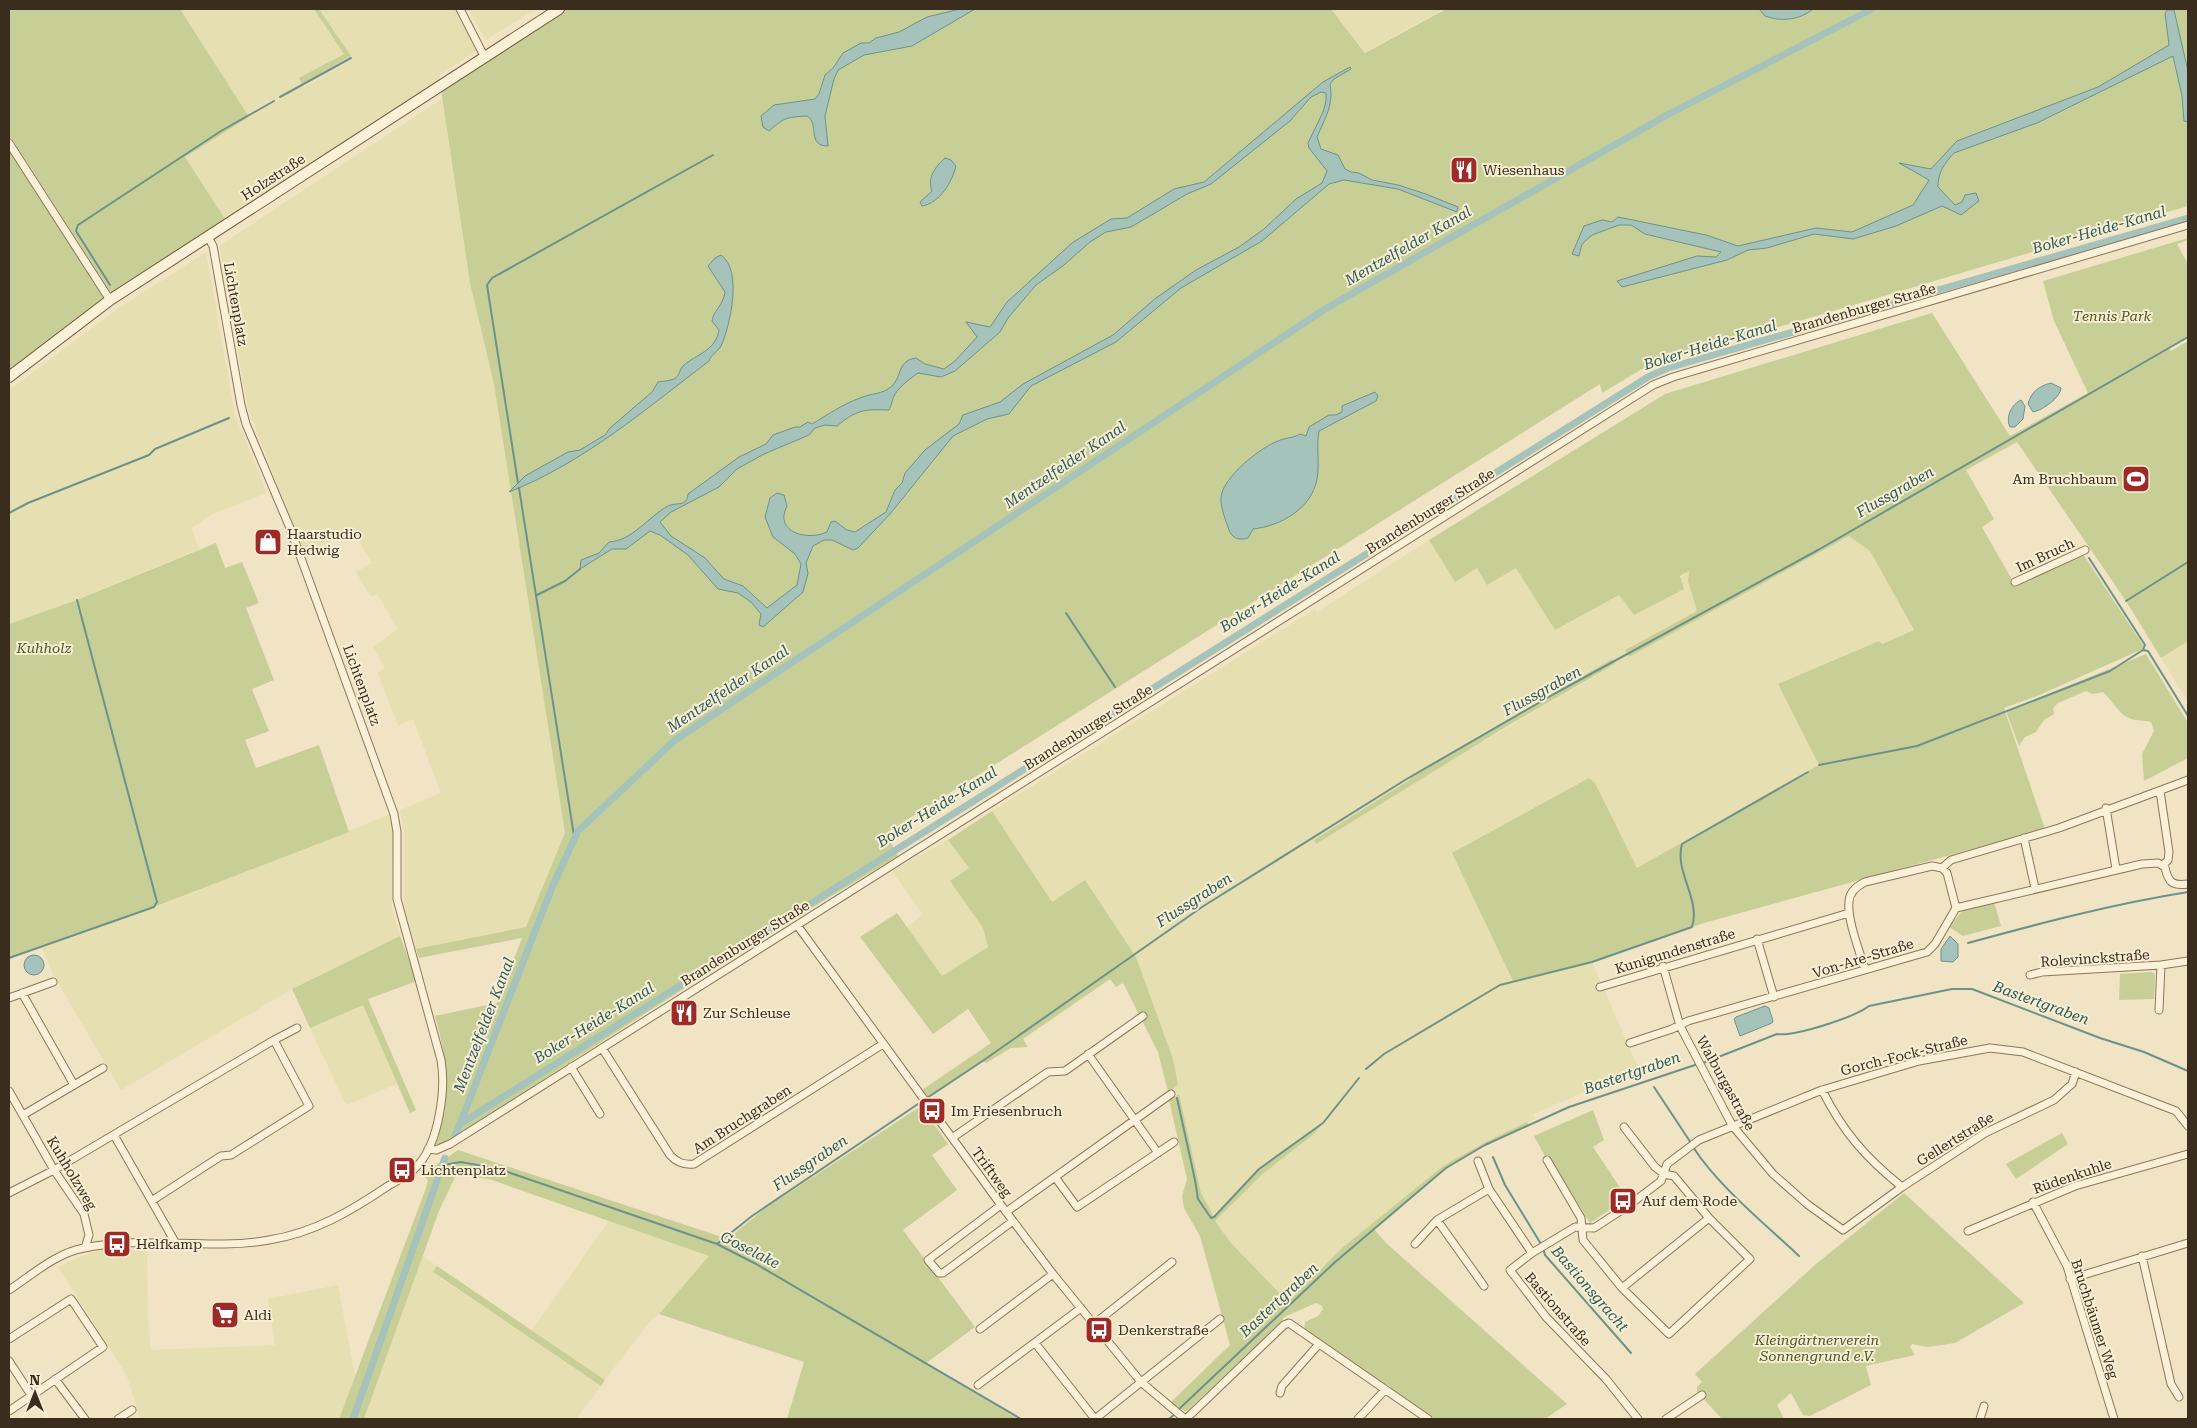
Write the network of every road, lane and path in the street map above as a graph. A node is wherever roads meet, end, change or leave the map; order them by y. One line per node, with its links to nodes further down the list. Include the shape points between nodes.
1 (460, 9): 3 (street)
2 (559, 9): 3 (main road, Holzstraße)
3 (484, 56): 6 (main road, Holzstraße)
4 (9, 143): 7 (street)
5 (2188, 225): 22 (street, Brandenburger Straße, via 1653,385)
6 (208, 237): 7 (main road, Holzstraße); 60 (street, Lichtenplatz, via 213,246 246,424 290,528 394,814 397,899 444,1078 440,1115)
7 (110, 300): 8 (main road, Holzstraße)
8 (9, 377)
9 (2086, 550): 10 (street, Im Bruch)
10 (2015, 582)
11 (2188, 780): 12 (street)
12 (2160, 791): 13 (street); 15 (street, via 2169,852 2168,860)
13 (2106, 808): 14 (street, via 2059,828); 17 (street)
14 (2024, 838): 16 (street, via 1951,860); 19 (street)
15 (2163, 864): 17 (street, via 2158,862); 18 (street, via 2167,879 2176,886)
16 (1942, 868): 20 (street, via 1947,874); 21 (street, via 1932,866 1865,882 1852,892 1848,901)
17 (2116, 869): 19 (street)
18 (2188, 884)
19 (2035, 888): 20 (street)
20 (1956, 908): 27 (street, Von-Are-Straße, via 1927,952)
21 (1850, 913): 23 (street, Kunigundenstraße); 27 (street)
22 (797, 925): 40 (street, Triftweg); 41 (street, Brandenburger Straße)
23 (1757, 939): 25 (street, Kunigundenstraße); 32 (street, Kunigundenstraße)
24 (2188, 961): 26 (street, Rolevinckstraße)
25 (1663, 966): 30 (street, Kunigundenstraße); 36 (street, Walburgastraße)
26 (2161, 966): 28 (street, Rolevinckstraße, via 2042,972); 34 (street, Rolevinckstraße)
27 (1865, 970): 32 (street, Von-Are-Straße)
28 (2030, 976)
29 (52, 982): 31 (street)
30 (1600, 986)
31 (22, 993): 33 (street); 46 (street)
32 (1774, 997): 36 (street, Von-Are-Straße)
33 (9, 998)
34 (2159, 1010)
35 (1143, 1016): 42 (street)
36 (1680, 1026): 39 (street, Von-Are-Straße); 54 (street, Walburgastraße)
37 (297, 1028): 38 (street)
38 (274, 1040): 57 (street); 71 (street, via 309,1106 232,1155 221,1156)
39 (1630, 1043)
40 (883, 1044): 41 (street, Am Bruchgraben, via 688,1165 676,1162 670,1155); 58 (street, Triftweg)
41 (602, 1048): 44 (street, Brandenburger Straße)
42 (1088, 1054): 53 (street); 58 (street, via 1065,1071 1048,1072)
43 (103, 1068): 46 (street)
44 (571, 1068): 51 (street); 60 (street, Brandenburger Straße, via 445,1147)
45 (2076, 1072): 48 (street, Gorch-Fock-Straße, via 2023,1052 1990,1048 1919,1061); 55 (street, Gorch-Fock-Straße, via 2176,1111); 68 (street, Gellertstraße, via 2072,1084 2054,1100 1985,1134)
46 (74, 1085): 52 (street)
47 (9, 1090): 50 (street, Kuhholzweg)
48 (1822, 1090): 54 (street, Gorch-Fock-Straße); 68 (street, via 1835,1116 1858,1148)
49 (1171, 1094): 53 (street)
50 (12, 1105): 52 (street, Kuhholzweg)
51 (600, 1114)
52 (23, 1115): 65 (street, Kuhholzweg)
53 (1134, 1119): 61 (street); 67 (street)
54 (1732, 1125): 66 (street, Gorch-Fock-Straße, via 1693,1144 1667,1164); 79 (street, Walburgastraße, via 1772,1174)
55 (2188, 1126)
56 (1624, 1127): 66 (street)
57 (114, 1135): 65 (street); 71 (street)
58 (952, 1138): 73 (street, Triftweg)
59 (1174, 1142): 61 (street)
60 (428, 1149): 81 (street, Lichtenplatz, via 418,1166 410,1172 319,1226 268,1240 242,1243)
61 (1158, 1153): 67 (street, via 1077,1207)
62 (2188, 1154): 72 (street, Rüdenkuhle, via 2108,1175)
63 (1547, 1160): 78 (street, via 1581,1218)
64 (1478, 1161): 69 (street, Bastionstraße)
65 (54, 1170): 70 (street); 84 (street, Kuhholzweg, via 84,1214 89,1235)
66 (1664, 1174): 75 (street, via 1674,1176); 78 (street, Gorch-Fock-Straße, via 1661,1181 1628,1206 1594,1228)
67 (1055, 1177): 74 (street)
68 (1902, 1187): 79 (street, Gellertstraße)
69 (1490, 1189): 76 (street); 85 (street, Bastionstraße)
70 (9, 1193)
71 (153, 1200): 81 (street)
72 (2033, 1202): 80 (street, Rüdenkuhle); 89 (street, Bruchbäumer Weg, via 2067,1266)
73 (1001, 1205): 74 (street, Triftweg); 77 (street, via 928,1260 939,1273 943,1273)
74 (1006, 1212): 77 (street, Triftweg)
75 (1709, 1218): 91 (street); 91 (street, via 1750,1259 1669,1334)
76 (1437, 1220): 83 (street); 90 (street)
77 (1013, 1221): 88 (street, Triftweg)
78 (1583, 1229): 85 (street, Gorch-Fock-Straße, via 1575,1227); 91 (street, via 1583,1240)
79 (1843, 1230)
80 (1968, 1231)
81 (175, 1242): 84 (street, Lichtenplatz)
82 (2188, 1243): 86 (street)
83 (1415, 1244)
84 (85, 1248): 92 (street, Lichtenplatz, via 60,1257)
85 (1532, 1253): 118 (street, Bastionstraße, via 1510,1270 1546,1317 1606,1379)
86 (2142, 1256): 89 (street); 108 (street, via 2171,1384)
87 (1172, 1262): 95 (street)
88 (1053, 1274): 93 (street, Triftweg); 96 (street)
89 (2070, 1279): 121 (street, Bruchbäumer Weg)
90 (1484, 1286)
91 (1622, 1288)
92 (9, 1290)
93 (1081, 1308): 95 (street, Triftweg); 98 (street)
94 (1220, 1319): 102 (street)
95 (1094, 1324): 102 (street, Triftweg)
96 (980, 1329)
97 (9, 1339): 101 (street, via 71,1299 103,1347)
98 (1035, 1343): 103 (street); 114 (street)
99 (1319, 1344): 104 (street); 105 (street, via 1282,1386); 115 (street, via 1294,1326 1284,1325)
100 (9, 1361): 106 (street)
101 (55, 1379): 106 (street); 112 (street)
102 (1141, 1382): 114 (street); 115 (street, Triftweg)
103 (978, 1385)
104 (1384, 1391): 116 (street); 117 (street)
105 (1280, 1393)
106 (31, 1395): 111 (street)
107 (1702, 1395): 119 (street)
108 (2180, 1397)
109 (1984, 1406): 120 (street)
110 (132, 1410): 113 (street)
111 (9, 1411)
112 (85, 1419)
113 (118, 1419)
114 (1095, 1419)
115 (1186, 1419)
116 (1358, 1419)
117 (1428, 1419)
118 (1638, 1419)
119 (1666, 1419)
120 (1980, 1419)
121 (2114, 1419)

